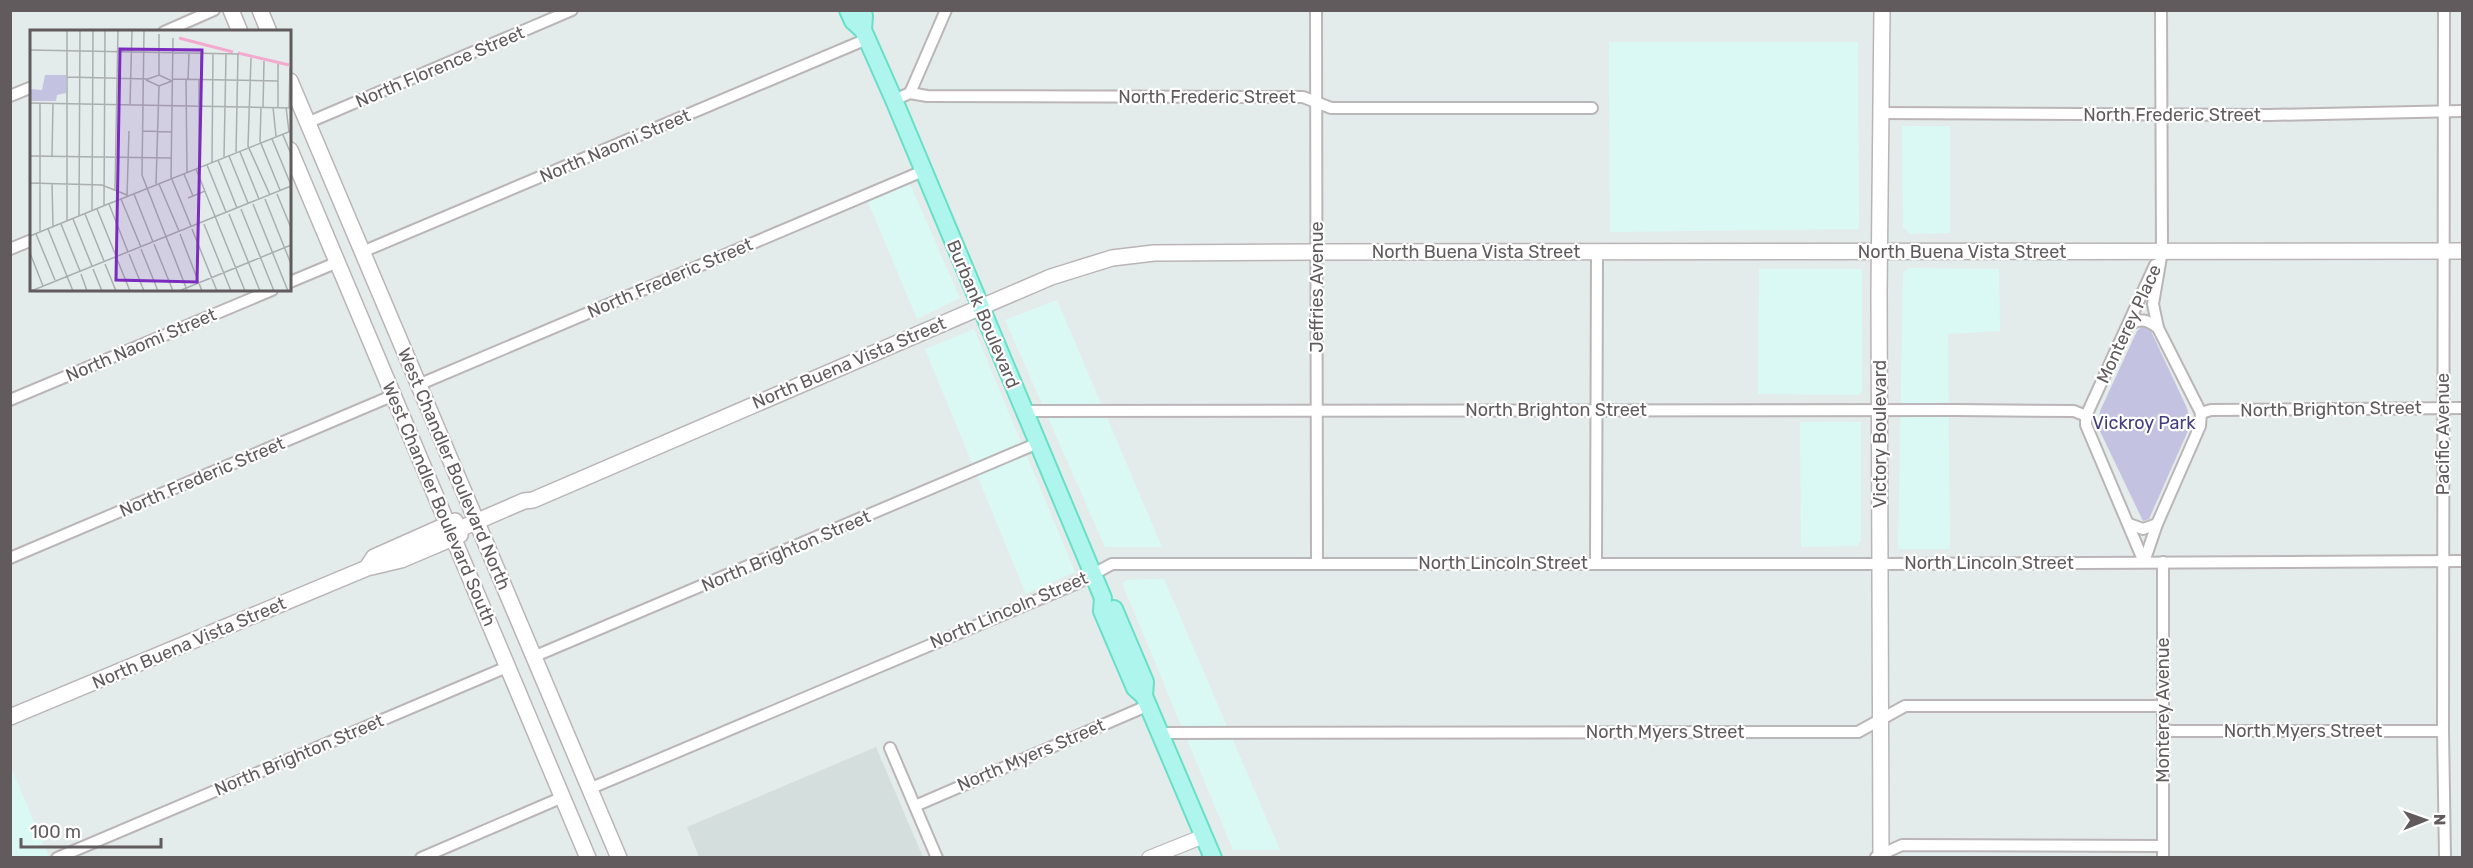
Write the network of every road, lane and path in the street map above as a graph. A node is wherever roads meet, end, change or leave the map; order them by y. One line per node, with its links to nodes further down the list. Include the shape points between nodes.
1 (214, 10): 12 (street)
2 (231, 10): 13 (main road)
3 (260, 10): 14 (main road)
4 (572, 10): 27 (street, North Florence Street)
5 (848, 10): 15 (main road, Burbank Boulevard)
6 (862, 10): 15 (main road, Burbank Boulevard)
7 (946, 10): 18 (street)
8 (1316, 10): 21 (street, Jeffries Avenue)
9 (1882, 10): 25 (main road, Victory Boulevard)
10 (2161, 10): 26 (street)
11 (2444, 10): 23 (street, Pacific Avenue)
12 (169, 30)
13 (239, 30)
14 (268, 30)
15 (865, 35): 20 (main road, Burbank Boulevard); 36 (street, North Naomi Street)
16 (291, 83): 27 (main road, West Chandler Boulevard North)
17 (30, 88): 19 (street)
18 (910, 93): 20 (street, North Frederic Street); 21 (street, North Frederic Street, via 1303,97)
19 (10, 96)
20 (894, 100): 29 (main road, Burbank Boulevard)
21 (1317, 103): 22 (street, North Frederic Street, via 1331,108); 37 (street, Jeffries Avenue)
22 (1592, 108)
23 (2444, 111): 24 (street, North Frederic Street); 26 (street, North Frederic Street); 34 (street, Pacific Avenue)
24 (2463, 111)
25 (1881, 113): 26 (street, North Frederic Street); 32 (main road, Victory Boulevard)
26 (2160, 115): 33 (street)
27 (307, 123): 36 (main road, West Chandler Boulevard North)
28 (291, 152): 39 (main road, West Chandler Boulevard South)
29 (923, 171): 42 (main road, Burbank Boulevard); 45 (street, North Frederic Street)
30 (30, 241): 31 (street)
31 (10, 249)
32 (1880, 251): 33 (main road, North Buena Vista Street); 38 (main road, North Buena Vista Street); 53 (main road, Victory Boulevard)
33 (2162, 251): 34 (main road, North Buena Vista Street); 43 (street, Monterey Place); 44 (street, via 2153,304)
34 (2444, 251): 35 (main road, North Buena Vista Street); 48 (street, Pacific Avenue)
35 (2463, 251)
36 (362, 252): 45 (main road, West Chandler Boulevard North)
37 (1317, 252): 38 (main road, North Buena Vista Street); 42 (main road, North Buena Vista Street, via 1154,253 1112,258 1052,277); 52 (street, Jeffries Avenue)
38 (1597, 252): 50 (street)
39 (338, 262): 40 (street); 46 (main road, West Chandler Boulevard South)
40 (291, 282)
41 (270, 291): 47 (street, North Naomi Street)
42 (981, 308): 51 (main road, Burbank Boulevard); 57 (main road, North Buena Vista Street, via 536,499 530,506)
43 (2128, 325): 44 (street, via 2139,319); 55 (street, Monterey Place)
44 (2158, 328): 54 (street)
45 (418, 385): 57 (main road, West Chandler Boulevard North)
46 (394, 395): 60 (main road, West Chandler Boulevard South); 61 (street, North Frederic Street)
47 (10, 400)
48 (2443, 408): 49 (street, North Brighton Street); 54 (street, North Brighton Street); 62 (street, Pacific Avenue)
49 (2463, 408)
50 (1597, 410): 52 (street, North Brighton Street); 53 (street, North Brighton Street); 66 (street)
51 (1025, 411): 52 (street, North Brighton Street); 56 (main road, Burbank Boulevard)
52 (1317, 411): 67 (street, Jeffries Avenue)
53 (1880, 411): 55 (street, North Brighton Street, via 2074,411); 68 (main road, Victory Boulevard)
54 (2201, 413): 59 (street, via 2200,426)
55 (2086, 416): 58 (street, via 2086,425)
56 (1038, 443): 69 (main road, Burbank Boulevard); 70 (street, North Brighton Street)
57 (477, 520): 60 (main road, North Buena Vista Street); 70 (main road, West Chandler Boulevard North)
58 (2129, 524): 59 (street, via 2143,529); 64 (street)
59 (2157, 524): 64 (street)
60 (450, 530): 71 (main road, West Chandler Boulevard South); 74 (main road, North Buena Vista Street, via 374,557 371,567)
61 (10, 558)
62 (2443, 561): 63 (street, North Lincoln Street); 65 (street, North Lincoln Street); 76 (street, Pacific Avenue)
63 (2463, 561)
64 (2144, 562): 65 (street, North Lincoln Street); 68 (street, North Lincoln Street)
65 (2163, 562): 73 (street, Monterey Avenue)
66 (1596, 563): 67 (street, North Lincoln Street); 68 (street, North Lincoln Street)
67 (1317, 564): 69 (street, North Lincoln Street, via 1112,564)
68 (1881, 564): 75 (main road, Victory Boulevard)
69 (1093, 574): 72 (main road, Burbank Boulevard, via 1103,598 1113,606 1141,671); 80 (street, North Lincoln Street)
70 (533, 657): 80 (main road, West Chandler Boulevard North)
71 (507, 667): 81 (main road, West Chandler Boulevard South); 86 (street, North Brighton Street)
72 (1147, 701): 78 (main road, Burbank Boulevard); 82 (street, North Myers Street)
73 (2163, 706): 75 (street, North Myers Street, via 1905,706); 77 (street, Monterey Avenue)
74 (10, 717)
75 (1881, 718): 78 (street, North Myers Street, via 1858,732); 85 (main road, Victory Boulevard)
76 (2443, 730): 77 (street, North Myers Street); 93 (street, Pacific Avenue)
77 (2163, 731): 84 (street, Monterey Avenue)
78 (1161, 733): 83 (main road, Burbank Boulevard)
79 (890, 748): 82 (street)
80 (589, 789): 89 (main road, West Chandler Boulevard North)
81 (563, 797): 87 (street); 88 (main road, West Chandler Boulevard South)
82 (915, 806): 90 (street)
83 (1204, 836): 91 (street); 92 (main road, Burbank Boulevard)
84 (2163, 852): 85 (street, via 1902,845)
85 (1879, 857)
86 (57, 858)
87 (421, 858)
88 (588, 858)
89 (618, 858)
90 (937, 858)
91 (1149, 858)
92 (1213, 858)
93 (2445, 858)

